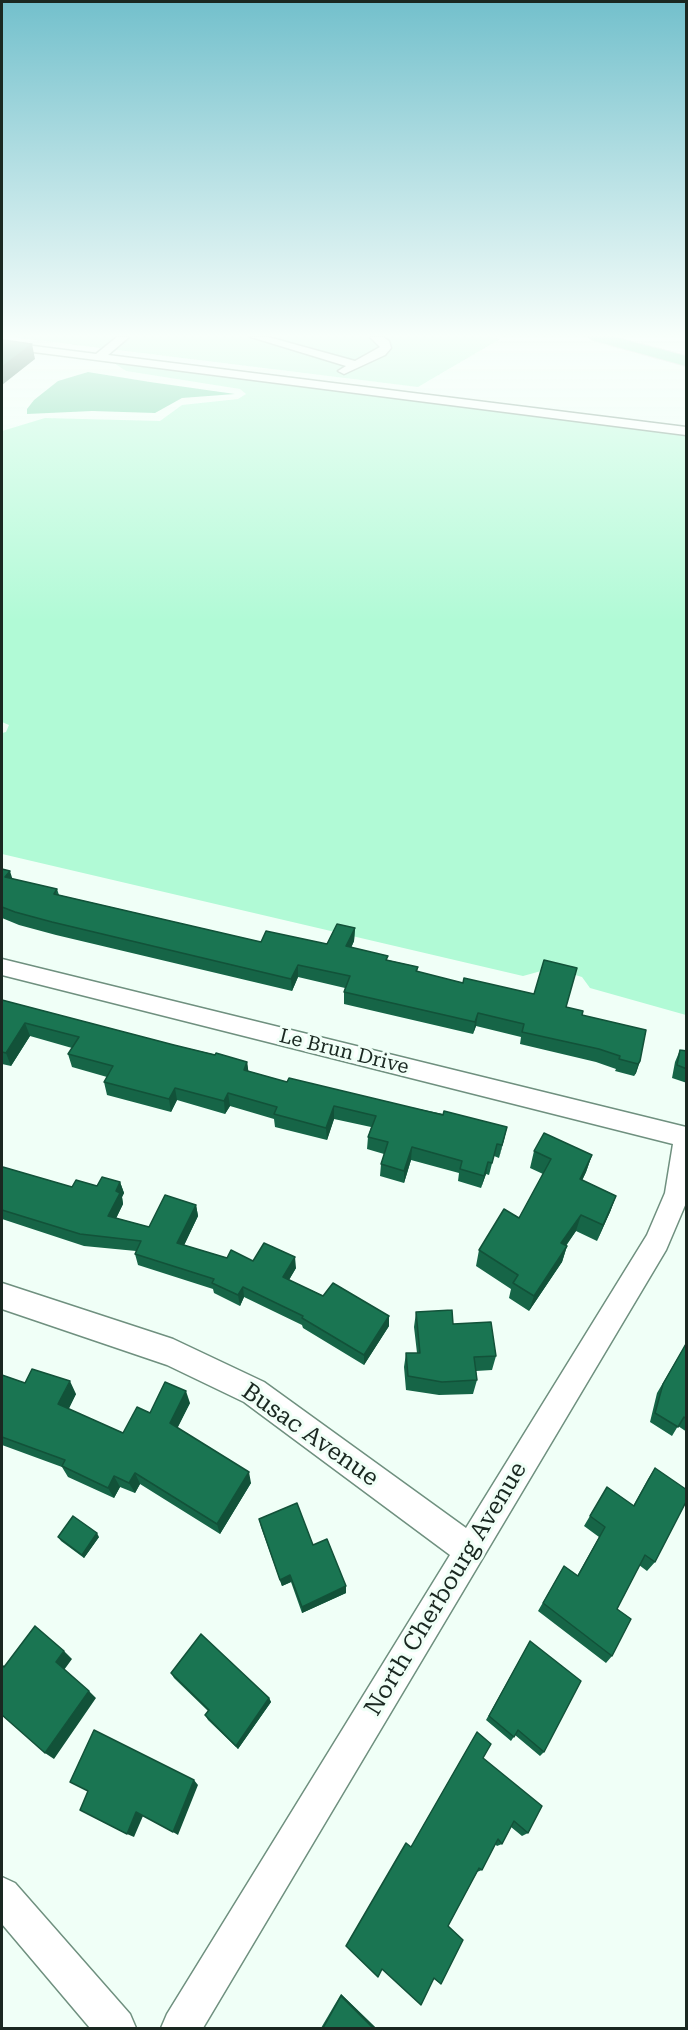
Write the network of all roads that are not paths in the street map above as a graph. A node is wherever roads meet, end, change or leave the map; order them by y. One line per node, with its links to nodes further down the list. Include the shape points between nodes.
1 (2, 967): 2 (street, Le Brun Drive)
2 (687, 1139): 4 (street, North Cherbourg Avenue, via 678,1193 657,1242)
3 (2, 1296): 4 (street, Busac Avenue, via 173,1353 254,1392)
4 (470, 1550): 7 (street, North Cherbourg Avenue)
5 (2, 1896): 6 (street)
6 (116, 2028)
7 (181, 2028)

